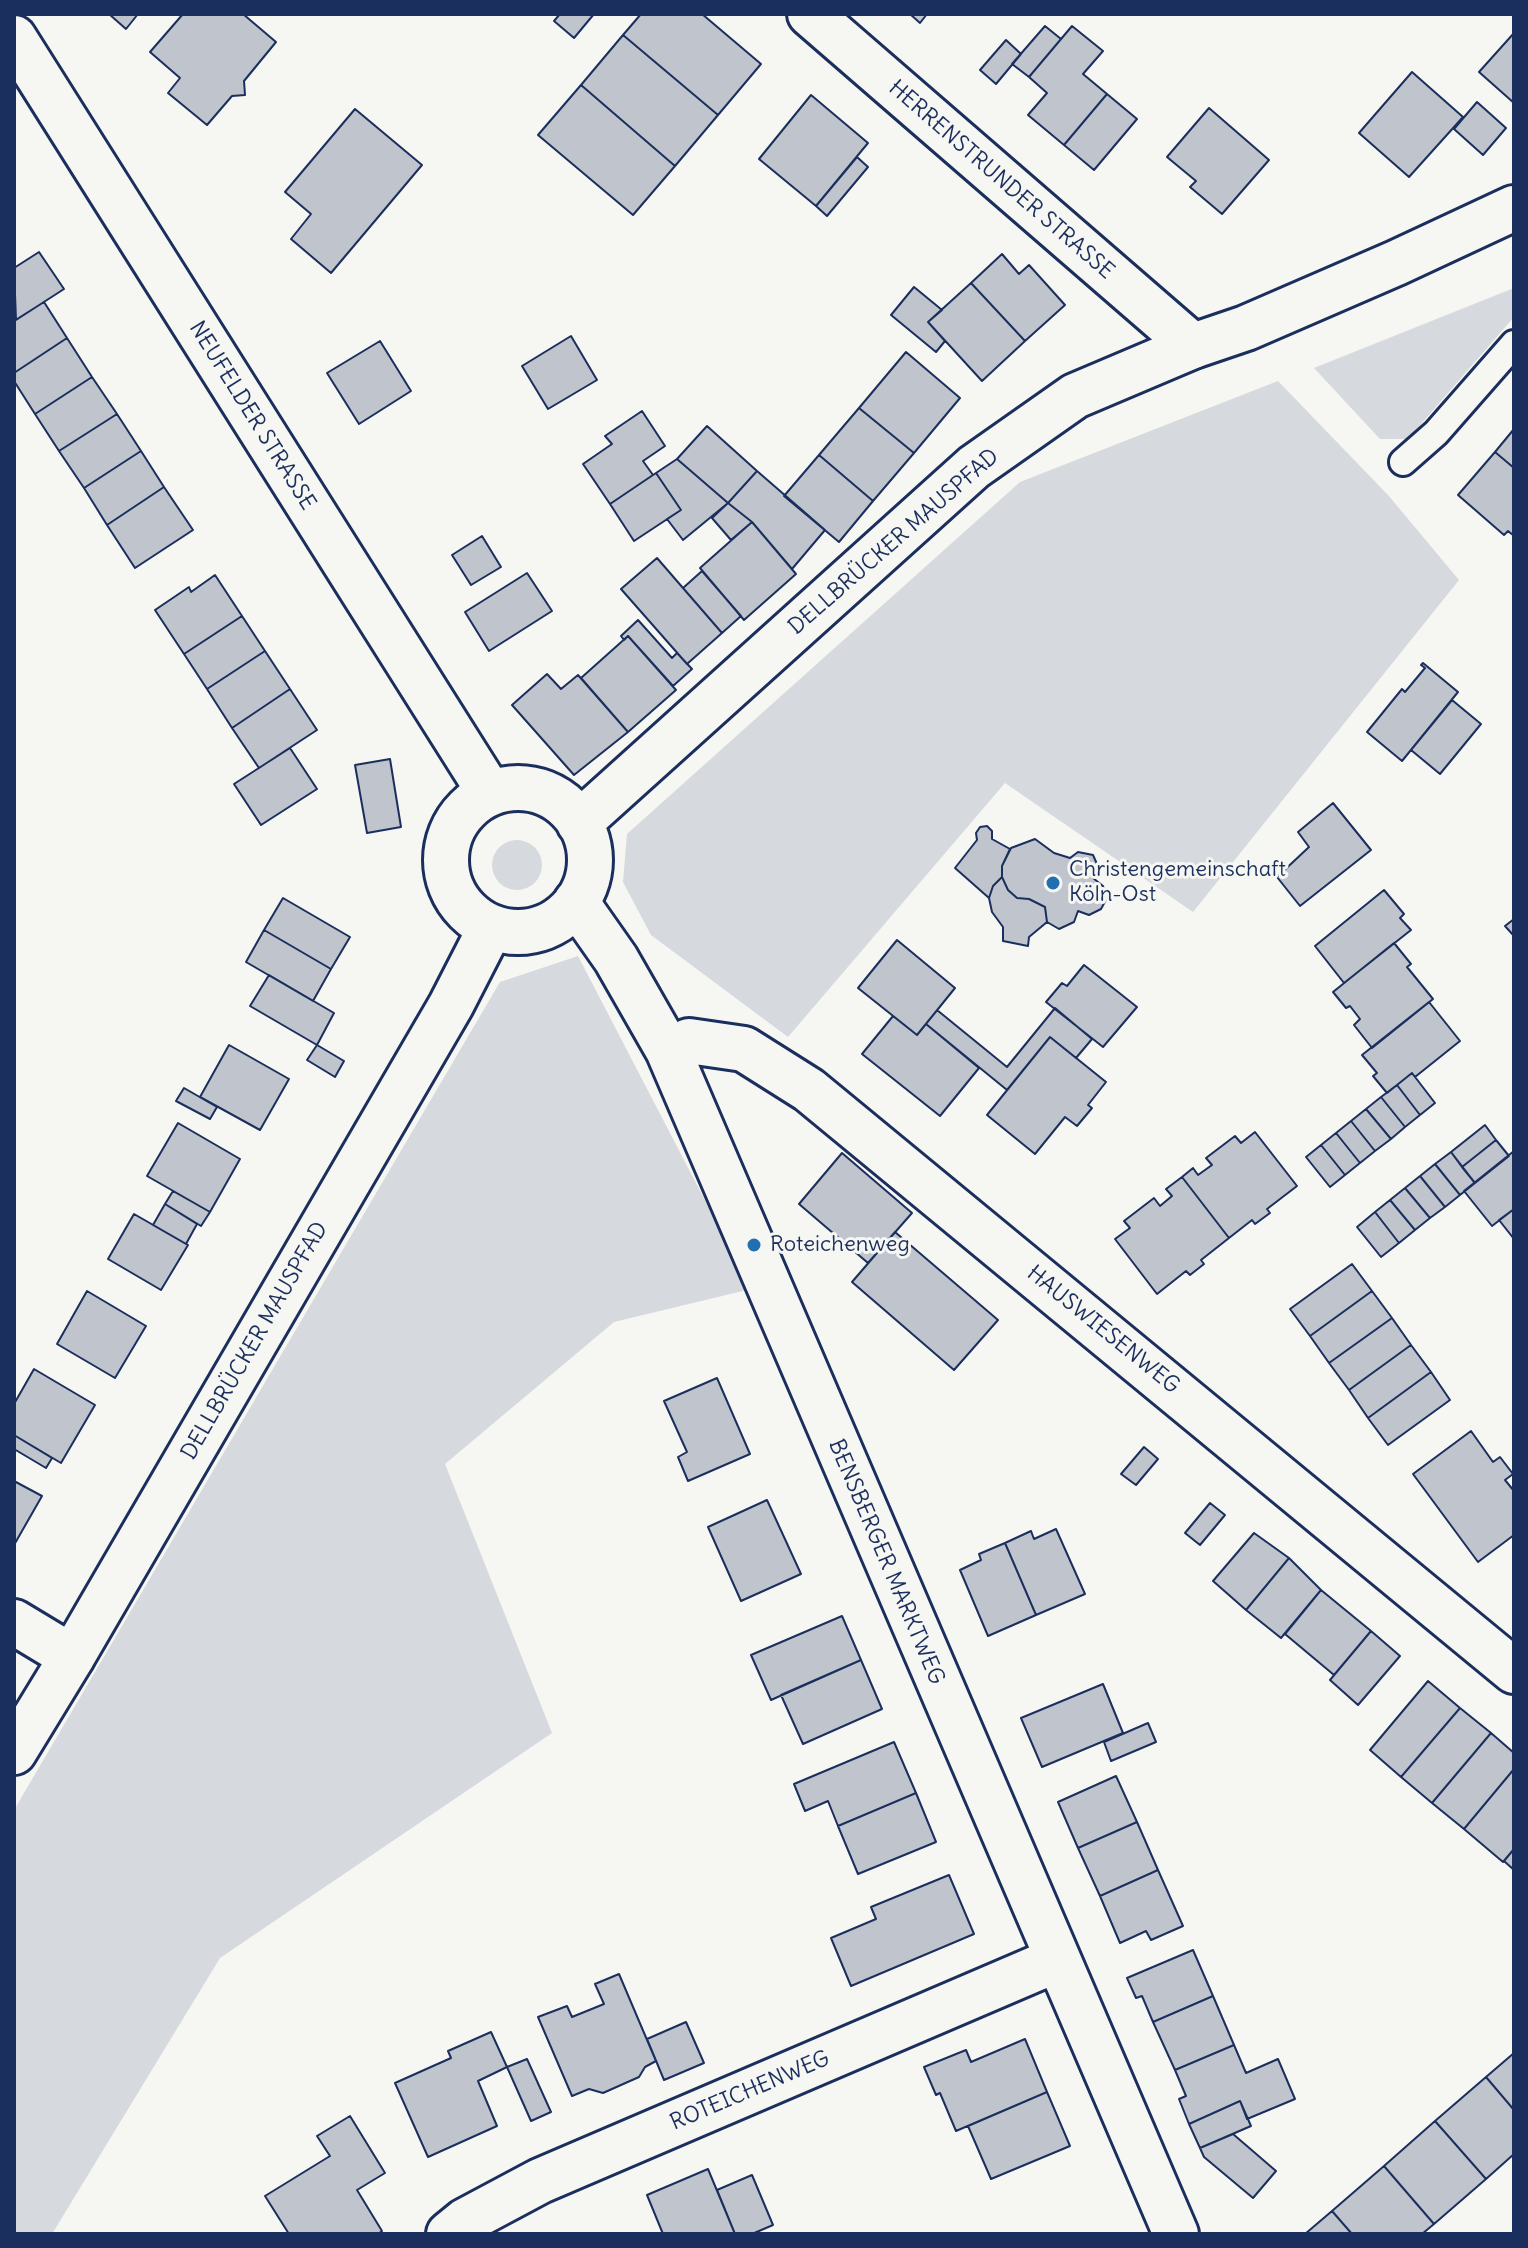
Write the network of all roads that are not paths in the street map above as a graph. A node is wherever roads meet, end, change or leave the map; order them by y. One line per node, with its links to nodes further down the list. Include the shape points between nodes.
1 (810, 14): 5 (street, HERRENSTRUNDER STRASSE)
2 (14, 38): 7 (street, NEUFELDER STRASSE)
3 (1514, 208): 5 (street, DELLBRÜCKER MAUSPFAD, via 1328,293)
4 (1514, 344): 6 (lane, via 1436,433)
5 (1193, 346): 8 (street, DELLBRÜCKER MAUSPFAD, via 1075,396 974,467)
6 (1403, 462)
7 (490, 793): 8 (street, via 515,788 540,792 563,804); 10 (street, via 469,806 454,825 447,872 470,915)
8 (579, 823): 9 (street, via 588,842 589,864)
9 (576, 902): 10 (street, via 538,930 514,933); 11 (street, BENSBERGER MARKTWEG)
10 (491, 927): 13 (street, DELLBRÜCKER MAUSPFAD, via 451,1005)
11 (668, 1050): 14 (street, HAUSWIESENWEG, via 689,1041 744,1049 809,1090); 16 (street, BENSBERGER MARKTWEG)
12 (14, 1622): 13 (street)
13 (72, 1657): 15 (street, DELLBRÜCKER MAUSPFAD)
14 (1514, 1671)
15 (14, 1752)
16 (1056, 1960): 17 (street, ROTEICHENWEG, via 540,2181); 18 (street, BENSBERGER MARKTWEG)
17 (449, 2234)
18 (1176, 2234)

